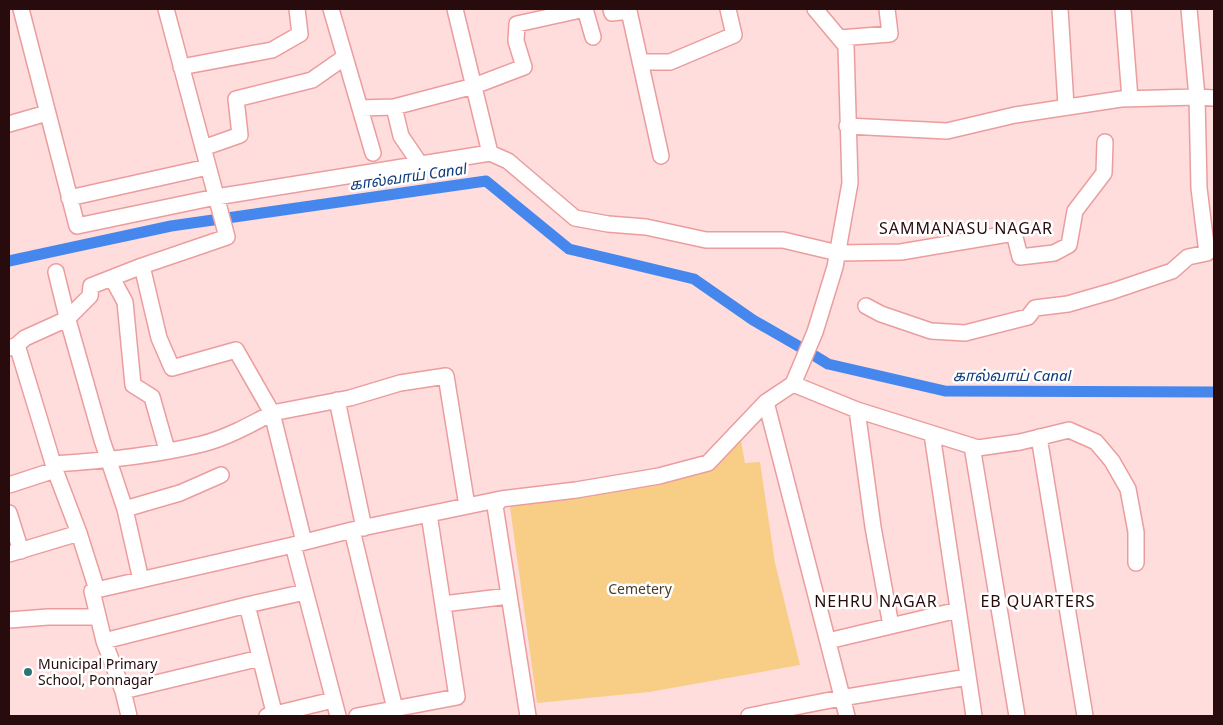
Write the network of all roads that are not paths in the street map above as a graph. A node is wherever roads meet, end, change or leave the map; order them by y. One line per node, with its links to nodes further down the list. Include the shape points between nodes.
1 (166, 9): 20 (street)
2 (297, 9): 20 (street, via 300,34 272,50)
3 (331, 9): 18 (street)
4 (455, 9): 21 (street)
5 (585, 9): 16 (street); 21 (street, via 517,24 516,41 524,66)
6 (611, 9): 14 (street, via 612,13)
7 (728, 9): 19 (street, via 734,35 670,62)
8 (815, 9): 17 (street)
9 (887, 9): 17 (street, via 890,34)
10 (1060, 9): 25 (street)
11 (1123, 9): 24 (street)
12 (1189, 9): 22 (street)
13 (21, 10): 15 (street); 28 (street)
14 (634, 10): 19 (street)
15 (9, 21)
16 (592, 37)
17 (840, 38): 30 (street, via 846,46)
18 (345, 57): 27 (street); 32 (street, via 312,80 236,99 240,135)
19 (640, 62): 35 (street)
20 (181, 67): 32 (street)
21 (474, 86): 26 (street); 34 (street)
22 (1198, 97): 23 (street); 24 (street); 44 (street, via 1199,188 1206,253 1188,257 1172,270 1113,291 1068,304 1035,308 1028,317 965,333 931,331)
23 (1214, 98)
24 (1130, 99): 25 (street)
25 (1066, 106): 30 (street, via 947,131)
26 (394, 107): 27 (street); 36 (street, via 401,136)
27 (360, 108): 33 (street)
28 (47, 113): 29 (street); 38 (street)
29 (9, 124)
30 (847, 126): 40 (street, via 850,183)
31 (1106, 142): 40 (street, via 1104,173 1075,211 1069,245 1054,253 1020,258 1014,233 902,252)
32 (203, 148): 37 (street)
33 (374, 153)
34 (490, 153): 36 (street); 40 (street, via 508,162 576,218 646,227 706,240 783,240)
35 (661, 156)
36 (420, 164): 39 (street)
37 (208, 167): 38 (street); 39 (street)
38 (69, 198): 39 (street, via 77,226)
39 (217, 200): 41 (street, via 227,237)
40 (838, 253): 47 (street, via 815,332)
41 (142, 266): 43 (street); 51 (street, via 159,338 172,368 236,350)
42 (56, 272): 45 (street)
43 (112, 278): 45 (street, via 91,286 90,296); 55 (street, via 125,302 133,385 152,397)
44 (866, 306)
45 (67, 319): 46 (street); 56 (street)
46 (13, 347): 57 (street)
47 (793, 384): 49 (street); 50 (street)
48 (337, 400): 51 (street); 61 (street, via 400,383 446,376); 65 (street)
49 (766, 402): 60 (street, via 708,464 659,476); 81 (street)
50 (856, 410): 52 (street); 79 (street)
51 (272, 413): 55 (street, via 203,444); 67 (street)
52 (932, 434): 54 (street); 76 (street)
53 (1039, 437): 54 (street, via 978,448); 69 (street, via 1070,430 1096,442 1112,461 1128,489 1136,532); 97 (street)
54 (972, 446): 96 (street)
55 (167, 450): 56 (street)
56 (109, 460): 57 (street); 62 (street)
57 (54, 467): 59 (street); 66 (street)
58 (221, 475): 62 (street, via 180,493)
59 (9, 485)
60 (501, 499): 61 (street); 73 (street, via 495,506)
61 (467, 506): 64 (street)
62 (125, 509): 70 (street)
63 (9, 512): 68 (street)
64 (430, 514): 65 (street); 74 (street)
65 (358, 529): 67 (street); 87 (street)
66 (80, 533): 68 (street); 71 (street)
67 (299, 544): 70 (street); 72 (street)
68 (15, 553)
69 (1136, 563)
70 (141, 580): 71 (street)
71 (97, 590): 77 (street, via 92,591)
72 (305, 592): 75 (street); 86 (street)
73 (509, 596): 74 (street); 92 (street)
74 (443, 604): 87 (street, via 457,697)
75 (247, 606): 80 (street); 82 (street)
76 (958, 610): 79 (street); 83 (street)
77 (98, 617): 78 (street); 80 (street)
78 (9, 620)
79 (891, 626): 81 (street)
80 (104, 641): 84 (street)
81 (828, 641): 85 (street)
82 (260, 658): 84 (street); 89 (street)
83 (968, 677): 85 (street); 95 (street)
84 (123, 691): 88 (street)
85 (841, 698): 93 (street); 94 (street)
86 (333, 700): 89 (street); 90 (street)
87 (395, 709): 91 (street)
88 (129, 716)
89 (272, 716)
90 (338, 716)
91 (357, 716)
92 (528, 716)
93 (749, 716)
94 (847, 716)
95 (974, 716)
96 (1017, 716)
97 (1086, 716)

